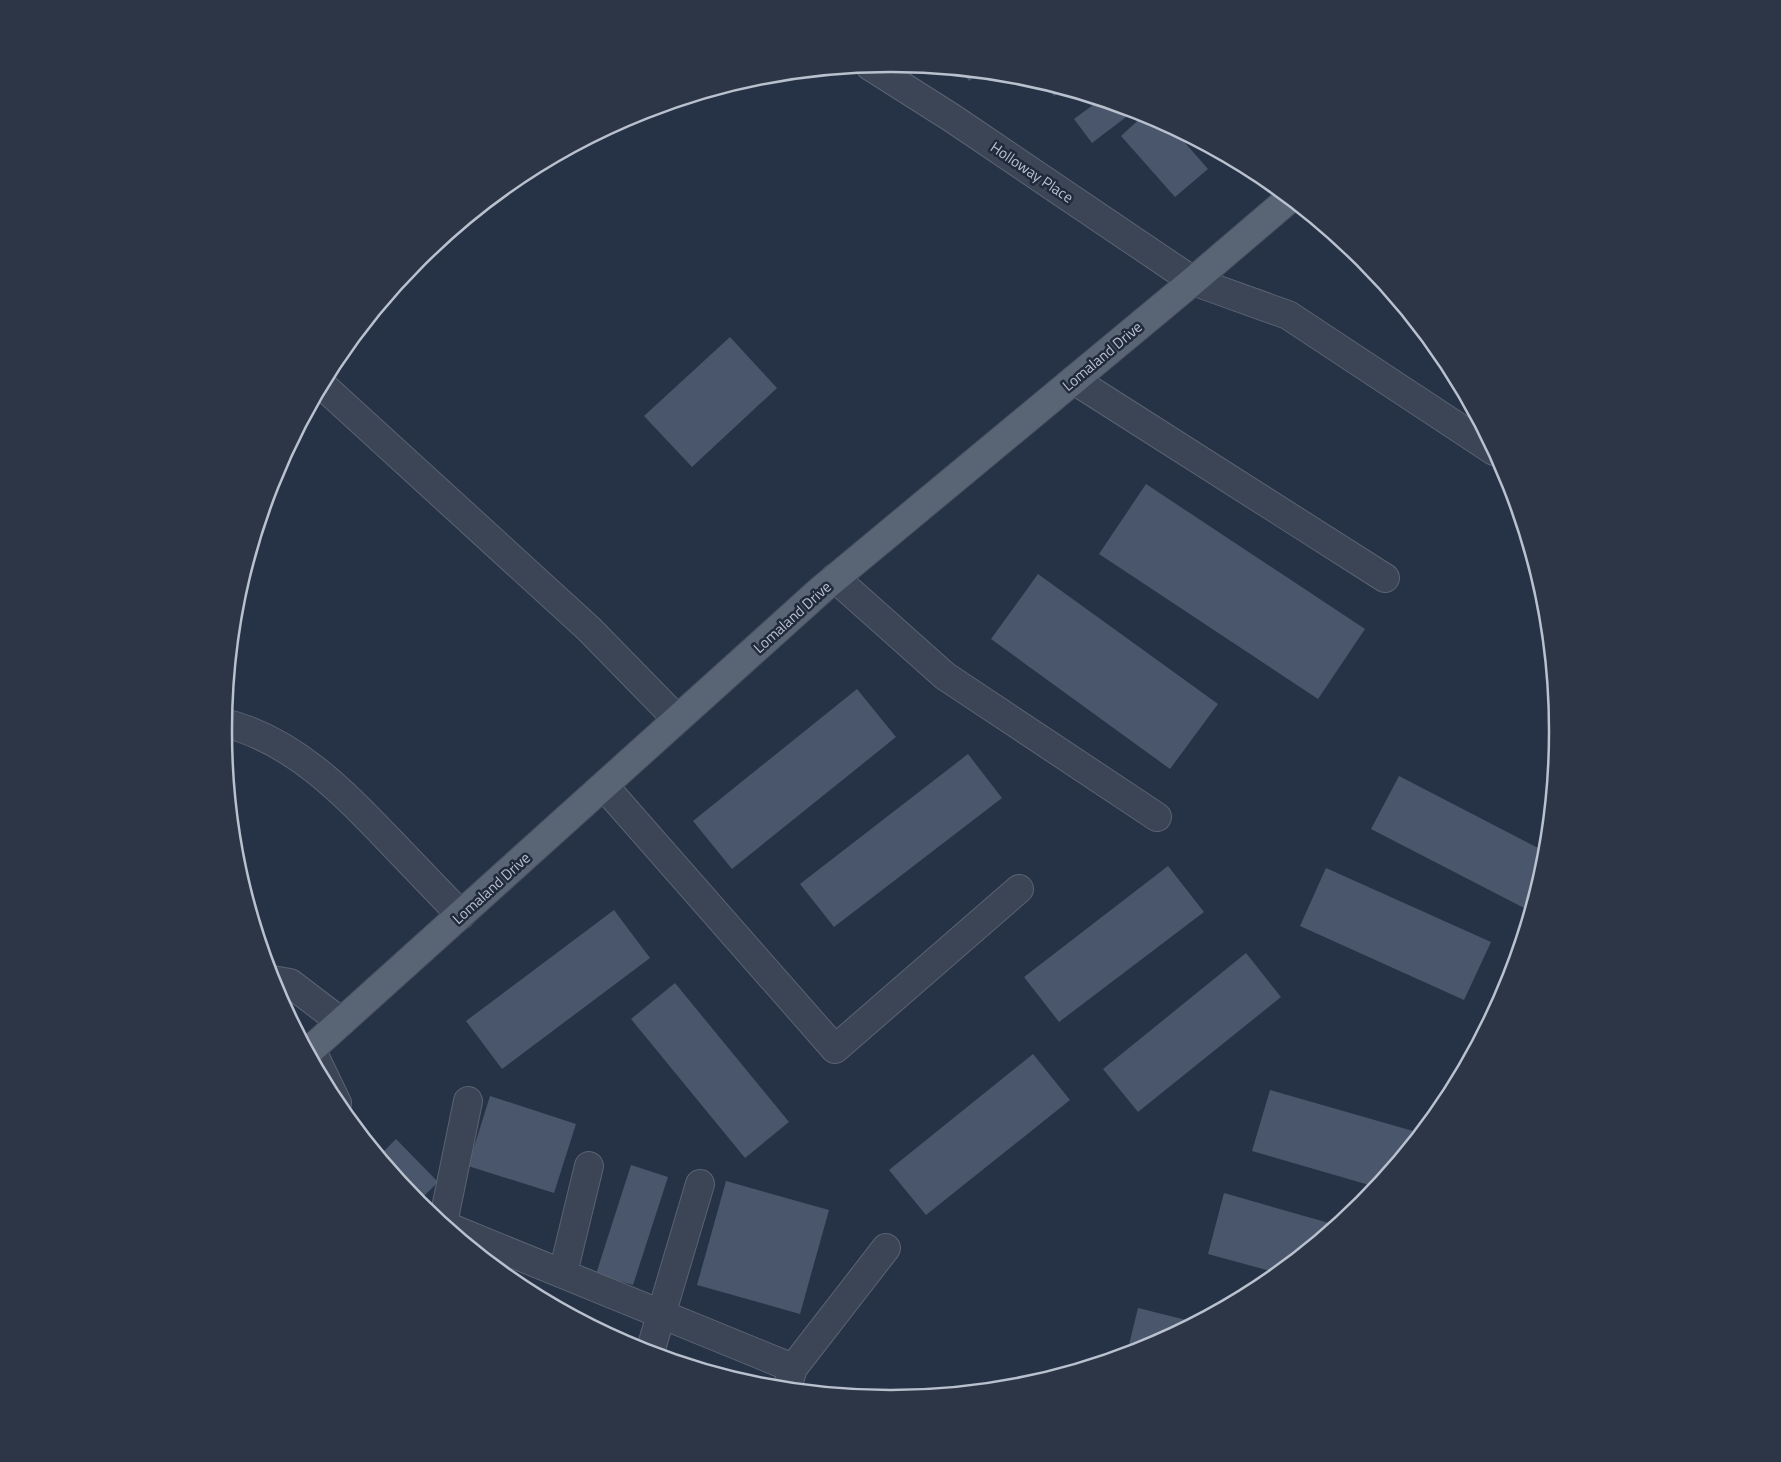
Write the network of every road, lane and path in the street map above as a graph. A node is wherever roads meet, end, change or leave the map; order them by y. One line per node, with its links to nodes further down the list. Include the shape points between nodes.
1 (880, 72): 3 (street, Holloway Place)
2 (1284, 204): 3 (main road, Lomaland Drive)
3 (1192, 281): 4 (main road, Lomaland Drive); 6 (street, Holloway Place, via 1288,315)
4 (1074, 380): 7 (main road, Lomaland Drive); 8 (street)
5 (327, 390): 9 (street, via 589,629)
6 (1483, 443)
7 (835, 578): 9 (main road, Lomaland Drive); 12 (street, via 945,676)
8 (1385, 578)
9 (677, 719): 11 (main road, Lomaland Drive)
10 (232, 720): 14 (street, via 296,754 350,799)
11 (604, 786): 13 (street, via 835,1049); 14 (main road, Lomaland Drive)
12 (1157, 816)
13 (1019, 889)
14 (460, 915): 16 (main road, Lomaland Drive)
15 (281, 982): 16 (street, via 290,983)
16 (341, 1022): 17 (main road, Lomaland Drive)
17 (313, 1047)
18 (468, 1101): 21 (street)
19 (589, 1166): 24 (street)
20 (700, 1184): 25 (street)
21 (445, 1215)
22 (467, 1234): 24 (street)
23 (886, 1248): 27 (street)
24 (563, 1273): 25 (street)
25 (662, 1314): 26 (street); 27 (street)
26 (652, 1344)
27 (790, 1378)

